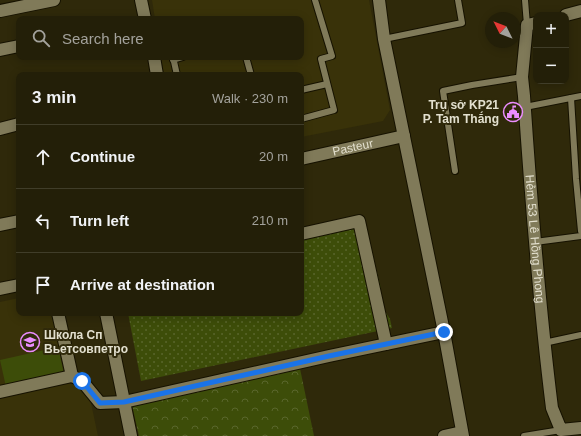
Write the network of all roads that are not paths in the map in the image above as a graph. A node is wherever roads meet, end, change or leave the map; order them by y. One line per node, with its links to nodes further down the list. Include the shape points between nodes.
1 (54, 0): 7 (street)
2 (141, 0): 11 (street)
3 (315, 0): 23 (lane, via 332,56 321,59)
4 (379, 0): 13 (street)
5 (458, 0): 13 (lane, via 462,23)
6 (525, 0): 12 (lane)
7 (35, 2): 8 (street)
8 (0, 11)
9 (581, 11): 10 (street)
10 (569, 14)
11 (144, 16)
12 (531, 24): 22 (street, Hẻm 53 Lê Hồng Phong)
13 (384, 39): 31 (street)
14 (16, 47): 15 (street)
15 (0, 50)
16 (154, 60): 19 (street)
17 (173, 60): 20 (lane)
18 (247, 60): 21 (lane)
19 (156, 72)
20 (176, 72)
21 (250, 72)
22 (522, 77): 27 (street, Hẻm 53 Lê Hồng Phong); 33 (lane, via 443,91)
23 (327, 84): 24 (lane); 28 (lane, via 334,110)
24 (304, 89)
25 (581, 96): 26 (lane)
26 (572, 98): 27 (lane); 36 (lane)
27 (525, 107): 39 (street, Hẻm 53 Lê Hồng Phong)
28 (304, 118)
29 (16, 125): 30 (street)
30 (0, 128)
31 (404, 136): 32 (street, Pasteur); 44 (street)
32 (304, 158)
33 (456, 171)
34 (16, 222): 35 (street)
35 (0, 225)
36 (581, 231)
37 (304, 233): 47 (street, via 359,221)
38 (581, 236): 39 (lane)
39 (535, 242): 46 (street, Hẻm 53 Lê Hồng Phong)
40 (16, 286): 41 (street)
41 (0, 289)
42 (59, 316): 48 (street)
43 (107, 316): 50 (street)
44 (444, 332): 47 (street); 53 (street)
45 (581, 335): 46 (lane)
46 (544, 343): 52 (street, Hẻm 53 Lê Hồng Phong, via 552,408)
47 (386, 344): 50 (street)
48 (72, 376): 49 (street); 50 (street, via 82,381 100,403)
49 (0, 392)
50 (124, 402): 54 (street)
51 (581, 428): 52 (street)
52 (561, 430): 56 (lane)
53 (462, 434): 55 (street)
54 (131, 436)
55 (444, 436)
56 (524, 436)

